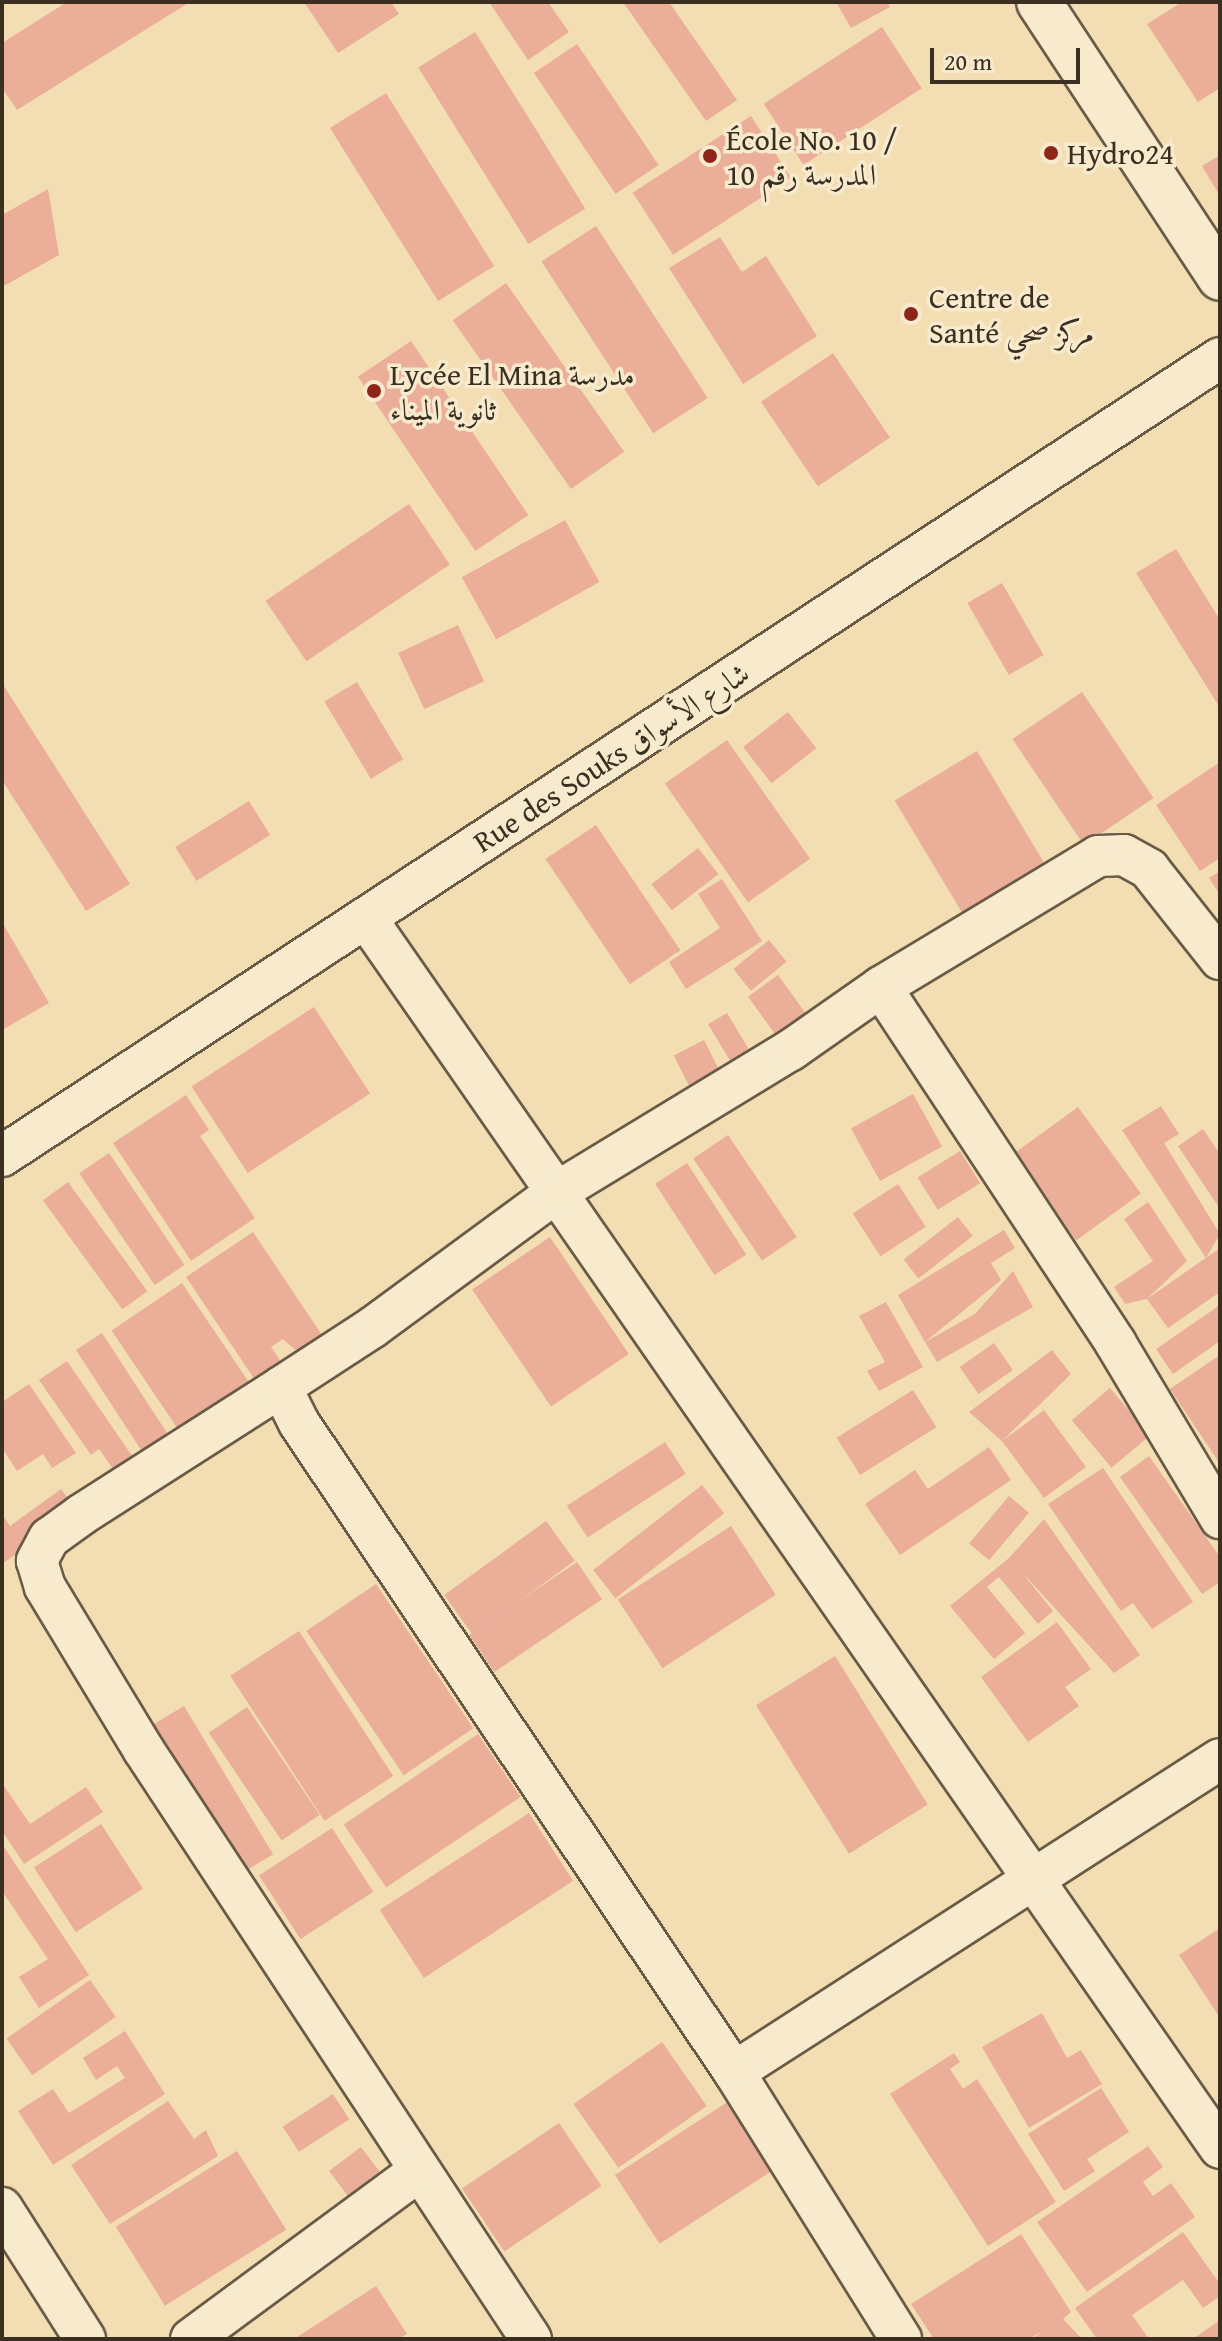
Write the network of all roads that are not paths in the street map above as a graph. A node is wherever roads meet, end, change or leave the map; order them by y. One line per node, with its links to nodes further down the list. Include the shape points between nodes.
1 (1039, 2): 2 (street)
2 (1220, 278)
3 (1220, 358): 4 (street, Rue des Souks شارع الأسواق)
4 (366, 918): 7 (street, Rue des Souks شارع الأسواق); 8 (street)
5 (1220, 959): 6 (street, via 1149,869 1124,855 1098,856)
6 (881, 987): 8 (street, via 791,1050); 10 (street, via 1116,1344)
7 (2, 1156)
8 (557, 1192): 9 (street, via 373,1327); 12 (street)
9 (281, 1387): 13 (street, via 299,1423); 15 (street, via 81,1515 49,1538 37,1561 45,1587 143,1749)
10 (1220, 1518)
11 (1220, 1759): 12 (street)
12 (1035, 1880): 13 (street); 14 (street)
13 (734, 2072): 20 (street)
14 (1220, 2148)
15 (419, 2171): 18 (street); 19 (street)
16 (2, 2208): 17 (street)
17 (85, 2339)
18 (191, 2339)
19 (531, 2339)
20 (901, 2339)

